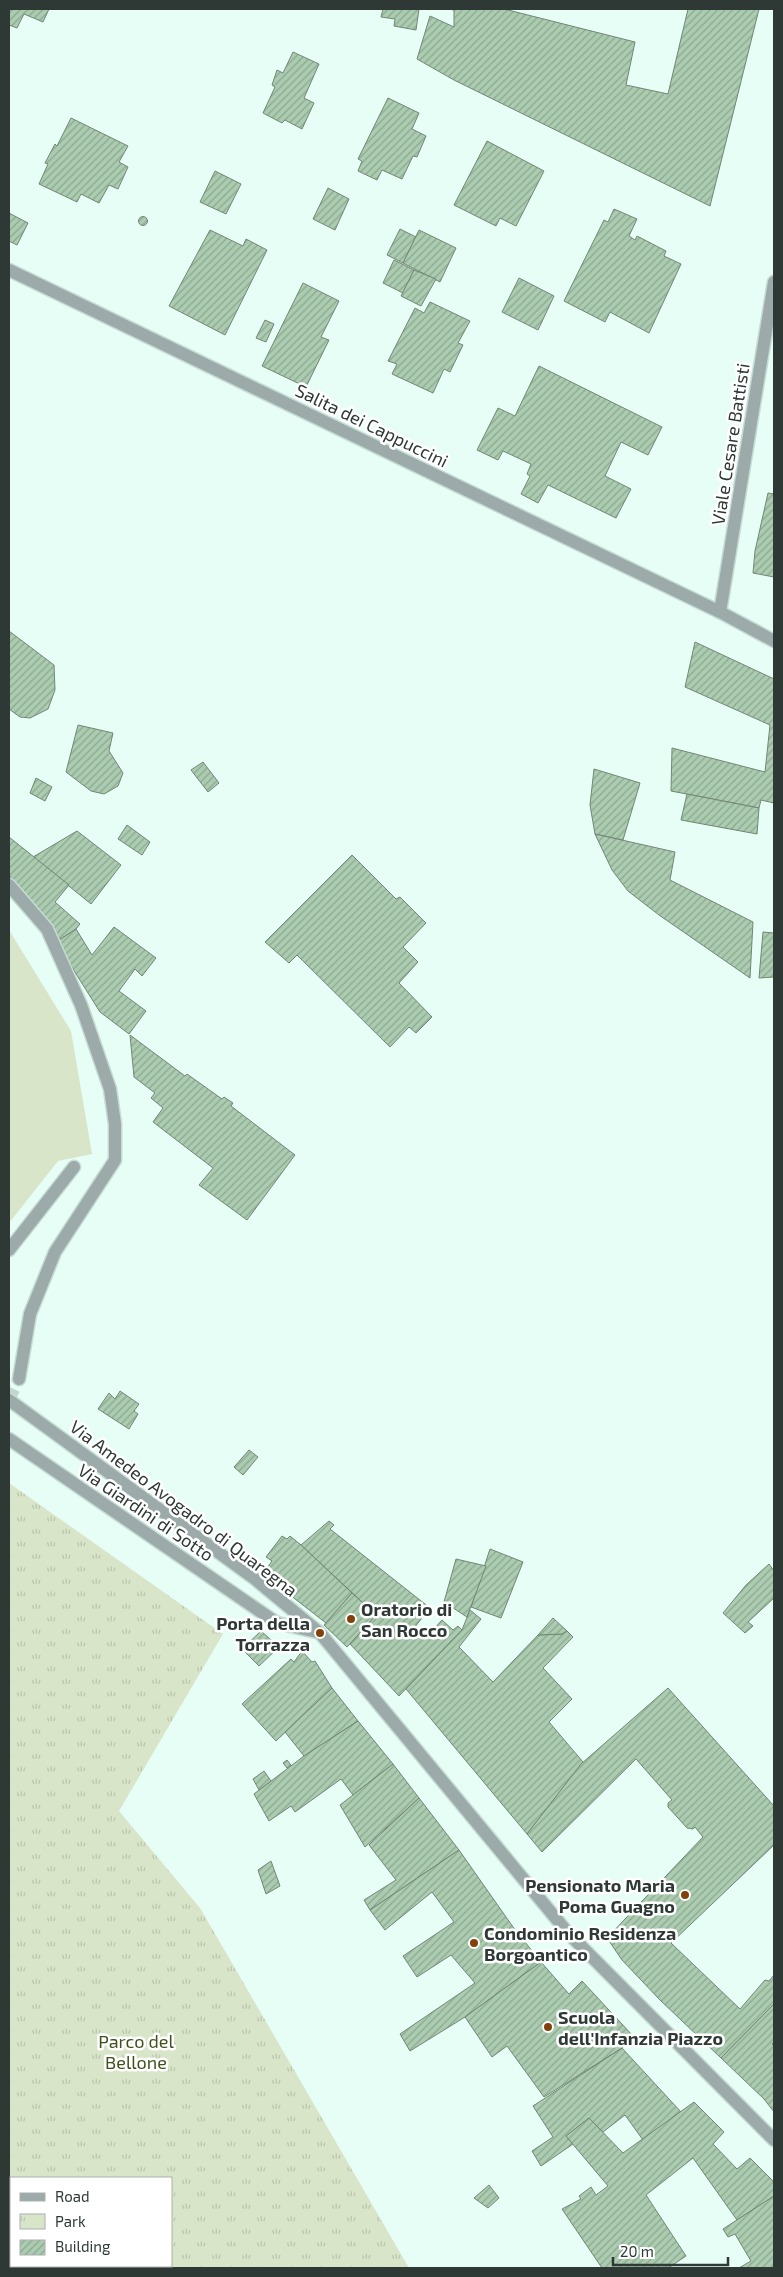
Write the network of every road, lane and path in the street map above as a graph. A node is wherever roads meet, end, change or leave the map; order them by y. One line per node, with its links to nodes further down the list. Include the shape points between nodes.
1 (9, 270): 3 (street, Salita dei Cappuccini)
2 (774, 282): 3 (street, Viale Cesare Battisti)
3 (720, 612): 4 (street, Salita dei Cappuccini)
4 (774, 641)
5 (9, 884): 8 (street, via 47,929 81,1005 110,1089 115,1124 115,1160 55,1252 30,1314)
6 (74, 1167): 7 (street)
7 (9, 1250)
8 (19, 1379)
9 (9, 1400): 11 (street, Via Amedeo Avogadro di Quaregna, via 255,1579)
10 (9, 1439): 11 (street, Via Giardini di Sotto, via 277,1623)
11 (320, 1633): 12 (street, Via Amedeo Avogadro di Quaregna, via 568,1933)
12 (774, 2140)

